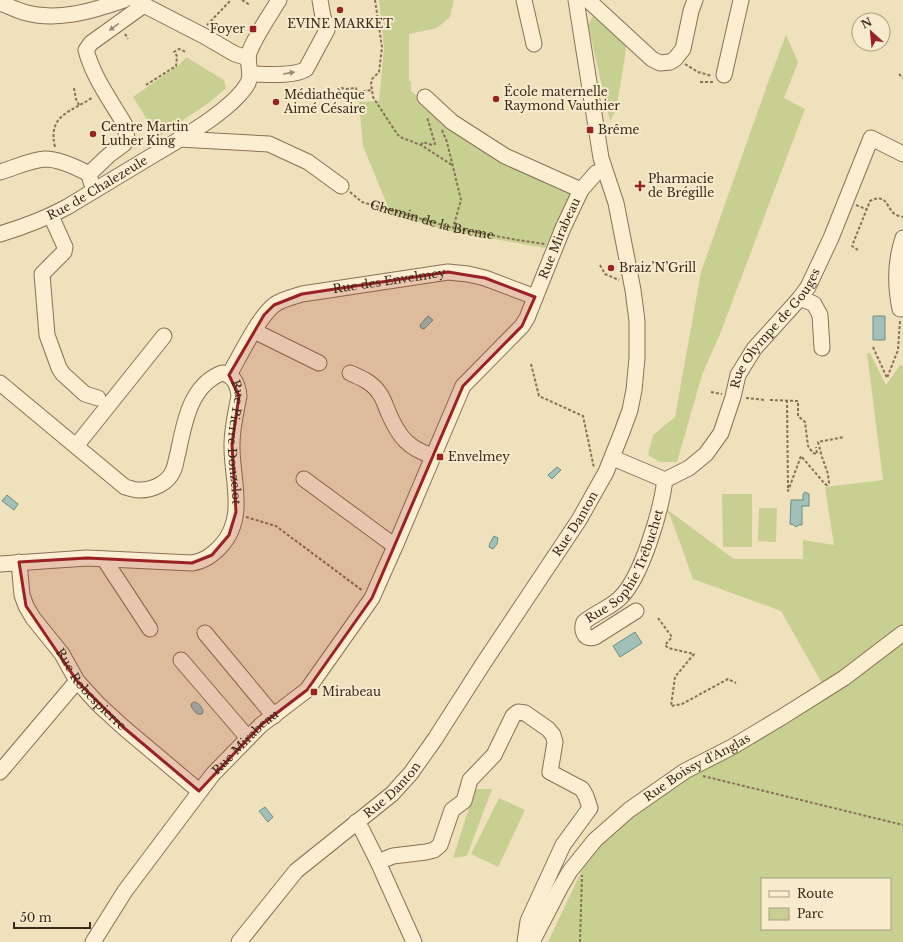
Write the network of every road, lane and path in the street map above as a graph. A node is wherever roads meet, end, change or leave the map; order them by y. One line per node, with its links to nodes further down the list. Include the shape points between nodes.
1 (124, 0): 12 (street, via 82,13 64,15 24,12)
2 (231, 0): 15 (path)
3 (242, 0): 14 (path)
4 (279, 0): 20 (street)
5 (320, 0): 22 (street, one-way to 5, via 280,75 306,68 327,30)
6 (375, 0): 30 (path, via 382,47 379,72 372,79)
7 (524, 0): 18 (street)
8 (576, 0): 40 (street)
9 (588, 0): 10 (street, via 652,59 660,63 675,59 683,48 690,11)
10 (695, 0)
11 (742, 0): 24 (street)
12 (0, 3)
13 (139, 3): 20 (street, via 240,57); 42 (street, one-way to 42, via 86,50 89,61 127,132 124,144)
14 (250, 5)
15 (205, 27)
16 (125, 34): 17 (path)
17 (128, 39)
18 (534, 44)
19 (186, 52): 27 (path, via 179,48 174,52 177,56 176,66)
20 (248, 58): 22 (street)
21 (698, 72): 24 (path)
22 (250, 74): 35 (street, Rue de Chalezeule, via 249,81 235,98 211,119)
23 (898, 74): 25 (path)
24 (716, 78): 26 (path)
25 (903, 78)
26 (700, 82)
27 (146, 85)
28 (336, 87): 30 (path, via 346,90 356,88 357,92)
29 (74, 88): 33 (path)
30 (372, 90): 36 (path, via 376,103 397,134)
31 (87, 101): 33 (path)
32 (428, 101): 36 (path, via 427,116 435,144 423,142); 45 (street, via 452,122 505,156)
33 (79, 105): 38 (path, via 64,113 56,123 53,135)
34 (441, 127): 39 (path)
35 (179, 139): 43 (street, via 269,144 308,162); 44 (street, Rue de Chalezeule)
36 (421, 145): 39 (path)
37 (903, 154): 56 (street, Rue Olympe de Gouges, via 871,138 831,238)
38 (56, 160): 41 (street, via 37,160); 42 (street)
39 (452, 165): 48 (path, via 461,200)
40 (604, 170): 45 (street, Rue Mirabeau, via 596,173); 74 (street, Rue Danton, via 616,203 633,290 638,358 630,410)
41 (0, 172)
42 (89, 174): 44 (street)
43 (341, 186): 48 (path, Chemin de la Breme, via 362,202)
44 (95, 190): 46 (street, Rue de Chalezeule)
45 (581, 190): 55 (street, Rue Mirabeau)
46 (51, 216): 49 (street, Rue de Chalezeule); 67 (street, via 65,247 64,252 42,274 47,335 63,374 85,394)
47 (903, 217): 52 (path, via 895,214 883,199 876,198 870,201 852,246)
48 (453, 228): 51 (path, Chemin de la Breme)
49 (0, 234)
50 (903, 238): 57 (street, via 895,276)
51 (535, 242)
52 (858, 250)
53 (600, 265): 54 (path, via 605,274)
54 (620, 281)
55 (535, 297): 58 (street, Rue des Envelmey, via 485,278 448,272 302,294 274,305); 73 (street, Rue Mirabeau, via 522,326 463,386)
56 (800, 298): 61 (street, via 814,304 820,315); 77 (street, Rue Olympe de Gouges, via 754,349 738,375 721,433 706,454 689,468)
57 (900, 309): 60 (path, via 898,350 887,378)
58 (254, 331): 62 (street); 65 (street, Rue des Envelmey)
59 (164, 336): 71 (street)
60 (873, 347)
61 (822, 348)
62 (319, 363)
63 (531, 364): 75 (path, via 539,396 584,416)
64 (350, 373): 73 (street, via 366,380 380,394 401,437 421,452)
65 (229, 375): 71 (street, Rue Pierre Donzelot, via 222,373 209,379 194,400 186,415 173,472 166,481 154,488 140,491 125,487); 78 (street, Rue Pierre Donzelot, via 233,378 239,396 232,444)
66 (0, 383): 71 (street, Rue Pierre Donzelot)
67 (98, 398)
68 (770, 400): 69 (path)
69 (788, 400): 70 (path, via 788,491 801,456 827,485 828,474 818,442); 72 (path, via 798,400 798,416 805,422 808,446 817,454)
70 (844, 437)
71 (76, 446)
72 (816, 447)
73 (433, 456): 79 (street, Rue Mirabeau)
74 (613, 458): 77 (street); 97 (street, Rue Danton, via 579,520 411,773 392,794)
75 (595, 473)
76 (304, 479): 79 (street, via 388,541)
77 (665, 480): 84 (street, Rue Sophie Trébuchet, via 652,536 636,572 620,599 584,622 583,633 586,637 594,637)
78 (236, 515): 80 (street, Rue Pierre Donzelot, via 229,535 212,555 202,561 192,563); 83 (path, via 276,526)
79 (396, 544): 83 (street, Rue Mirabeau)
80 (104, 559): 81 (street, Rue Pierre Donzelot); 86 (street)
81 (19, 562): 82 (street, Rue Pierre Donzelot); 90 (street, Rue Robespierre, via 22,595 26,606 62,654)
82 (0, 564)
83 (372, 598): 92 (street, Rue Mirabeau, via 307,690)
84 (636, 611)
85 (658, 618): 91 (path, via 672,637 665,645 694,654 675,677 671,706 682,704 728,679)
86 (150, 630)
87 (205, 633): 92 (street)
88 (903, 633): 94 (street, Rue Boissy d'Anglas, via 844,678 732,747)
89 (181, 660): 93 (street)
90 (77, 681): 95 (street); 96 (street, Rue Robespierre, via 123,727)
91 (736, 683)
92 (274, 716): 93 (street, Rue Mirabeau)
93 (248, 738): 96 (street, Rue Mirabeau)
94 (684, 771): 98 (path); 99 (street, Rue Boissy d'Anglas, via 629,810)
95 (0, 772)
96 (199, 791): 101 (street, Rue Mirabeau, via 125,891)
97 (356, 822): 100 (street, Rue Danton); 102 (street, Rue Danton, via 296,871)
98 (903, 825)
99 (583, 853): 105 (street, Rue Boissy d'Anglas, via 560,888); 106 (path)
100 (378, 862): 103 (street, Rue Danton); 104 (street, via 393,856 434,850 440,845 452,810 464,801 470,780 494,755 513,716 518,712 524,713 553,735 555,742 550,772 582,789 590,808 563,845 528,921)
101 (93, 942)
102 (239, 942)
103 (414, 942)
104 (525, 942)
105 (532, 942)
106 (580, 942)

